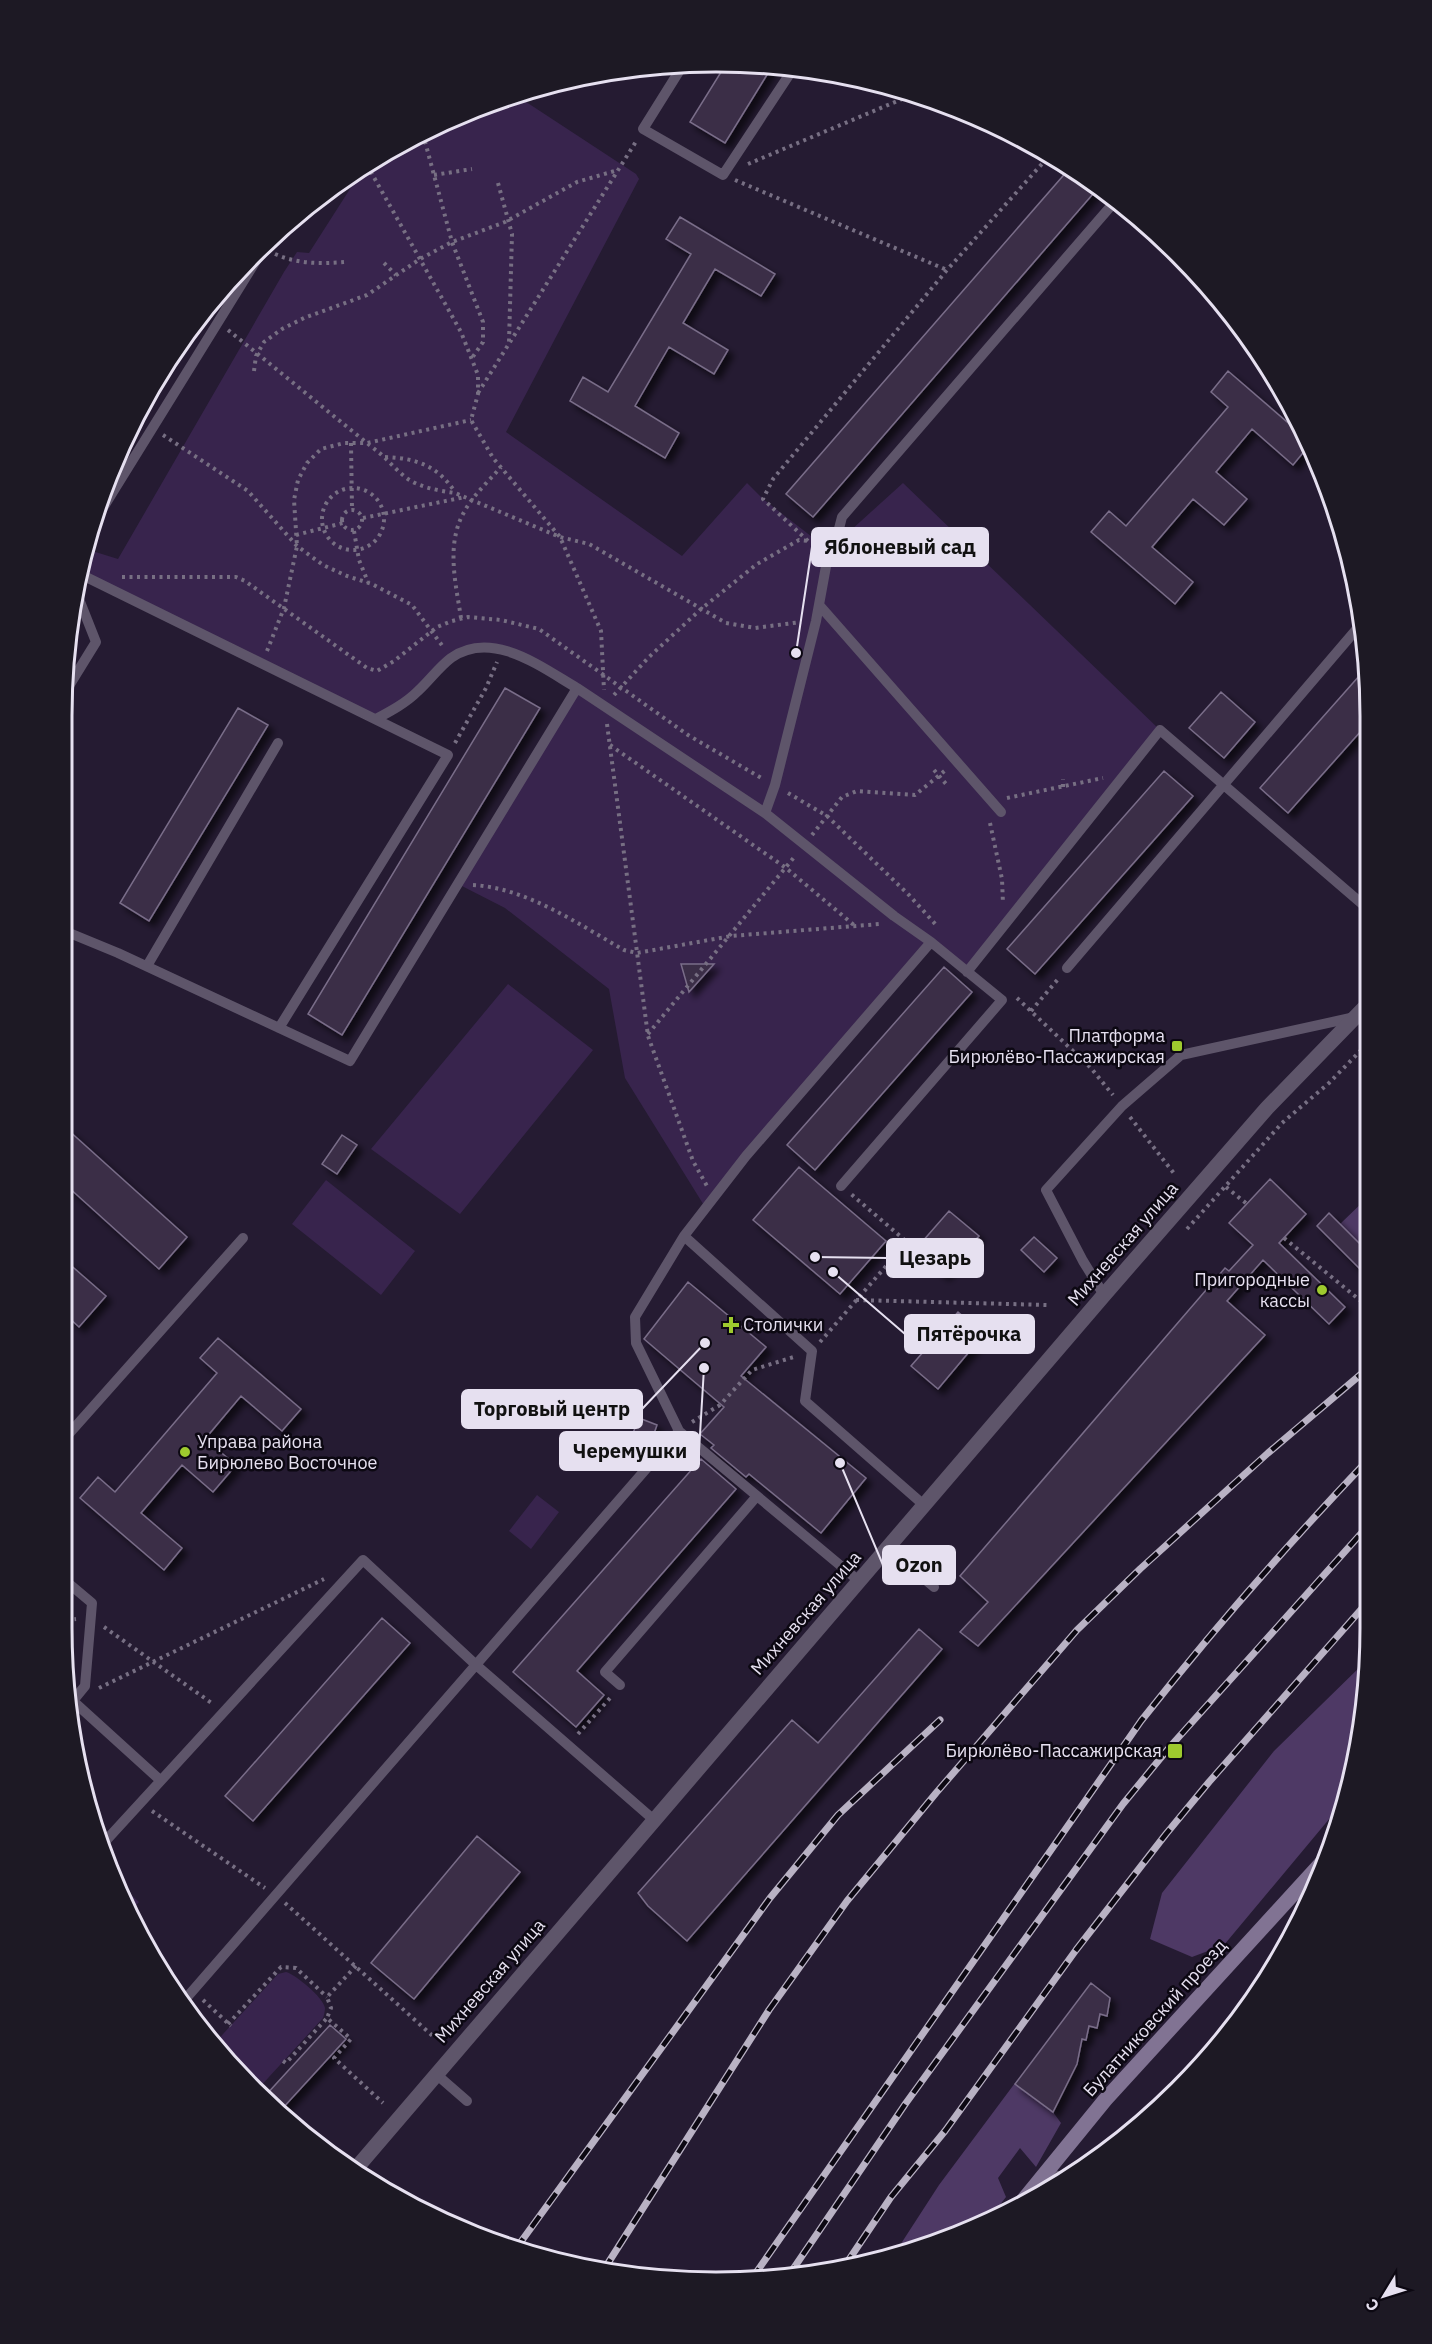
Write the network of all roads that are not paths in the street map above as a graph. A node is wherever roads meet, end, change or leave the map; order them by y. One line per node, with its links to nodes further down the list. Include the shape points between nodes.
1 (678, 73): 2 (lane, via 644,129 723,175)
2 (788, 77)
3 (1110, 207): 8 (lane, via 842,517 835,544 829,550)
4 (246, 276): 5 (lane)
5 (112, 493)
6 (87, 577): 12 (lane)
7 (82, 606): 10 (lane, via 96,642)
8 (820, 606): 15 (lane); 16 (lane)
9 (1354, 632): 14 (lane)
10 (73, 679)
11 (577, 688): 12 (lane, via 522,656 478,646 451,658 417,693); 16 (lane); 25 (lane, via 350,1061)
12 (376, 719): 25 (lane, via 448,754)
13 (278, 743): 20 (lane)
14 (1224, 784): 17 (lane); 21 (lane); 22 (lane, via 1160,730)
15 (1001, 812)
16 (765, 813): 19 (lane)
17 (1360, 902)
18 (72, 934): 20 (lane)
19 (931, 942): 22 (lane); 27 (lane, via 753,1147)
20 (147, 966): 25 (lane)
21 (1067, 968)
22 (967, 972): 26 (lane, via 1002,1000)
23 (1360, 1012): 24 (street, Михневская улица)
24 (1355, 1017): 29 (street, Михневская улица, via 1267,1108); 29 (lane, via 1181,1055 1122,1106 1046,1190)
25 (279, 1028)
26 (841, 1186)
27 (684, 1236): 31 (lane, via 634,1317 636,1343); 33 (lane, via 812,1351 805,1401)
28 (243, 1238): 30 (lane)
29 (1104, 1295): 33 (street, Михневская улица)
30 (72, 1430)
31 (679, 1431): 32 (lane); 38 (lane)
32 (758, 1496): 35 (lane); 39 (lane, via 605,1672)
33 (925, 1506): 34 (street, Михневская улица)
34 (888, 1548): 35 (street, Михневская улица); 37 (lane)
35 (859, 1581): 43 (street, Михневская улица)
36 (72, 1586): 40 (lane, via 92,1603 85,1686)
37 (934, 1587)
38 (475, 1664): 42 (lane, via 363,1560); 43 (lane); 46 (lane)
39 (620, 1685)
40 (76, 1697)
41 (78, 1712): 42 (lane)
42 (160, 1780): 44 (lane)
43 (654, 1820): 47 (street, Михневская улица)
44 (107, 1839)
45 (1311, 1875): 50 (street, Булатниковский проезд, via 1105,2100)
46 (188, 1996)
47 (436, 2074): 48 (lane); 49 (street, Михневская улица)
48 (467, 2102)
49 (360, 2164)
50 (1047, 2171): 51 (lane); 52 (street, Булатниковский проезд)
51 (1055, 2175)
52 (1032, 2189)

